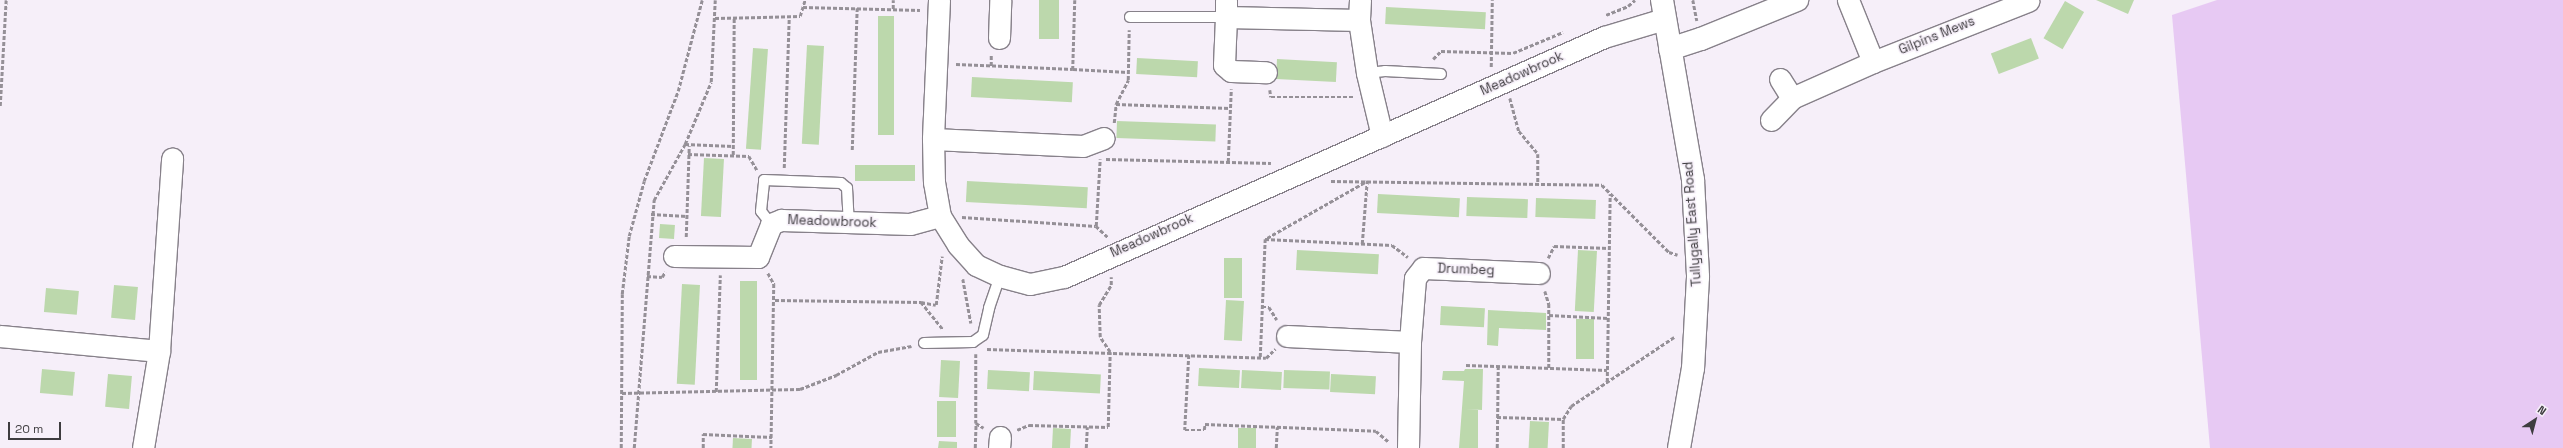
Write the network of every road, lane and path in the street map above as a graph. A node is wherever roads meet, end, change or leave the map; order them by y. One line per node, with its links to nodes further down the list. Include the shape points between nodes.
1 (6, 0): 45 (path)
2 (702, 0): 109 (path, via 678,91 644,181 629,236 622,294)
3 (715, 0): 24 (path)
4 (805, 0): 16 (path)
5 (893, 0): 18 (path)
6 (1000, 0): 28 (street)
7 (1076, 0): 33 (path)
8 (1360, 0): 26 (street)
9 (1492, 0): 30 (path)
10 (1635, 0): 23 (path, via 1628,6)
11 (1797, 0): 29 (main road, via 1701,39)
12 (1848, 0): 31 (street)
13 (2028, 1): 15 (street, Gilpins Mews)
14 (939, 5): 18 (path); 32 (street, Meadowbrook)
15 (2000, 5): 31 (street, Gilpins Mews)
16 (802, 8): 17 (path); 21 (path, via 800,16)
17 (857, 8): 18 (path); 55 (path)
18 (893, 9)
19 (1226, 9): 22 (lane); 26 (street); 34 (street, via 1224,65)
20 (1663, 10): 29 (main road, Tullygally East Road); 40 (street, Meadowbrook, via 1604,37)
21 (789, 16): 25 (path); 64 (path)
22 (1130, 17): 35 (path)
23 (1599, 17)
24 (715, 18): 25 (path); 51 (path, via 711,82)
25 (734, 18): 53 (path)
26 (1359, 20): 37 (street)
27 (1570, 29): 30 (path, via 1512,53)
28 (999, 38)
29 (1670, 48): 82 (main road, Tullygally East Road, via 1692,180)
30 (1491, 52): 38 (path, via 1441,51); 40 (path)
31 (1873, 62): 43 (street, Gilpins Mews)
32 (938, 64): 33 (path); 50 (street, Meadowbrook)
33 (1073, 69): 35 (path)
34 (1231, 71): 36 (street); 46 (path)
35 (1128, 72): 44 (path, via 1128,80)
36 (1266, 72): 42 (path, via 1271,97 1347,99)
37 (1368, 73): 38 (lane); 42 (street)
38 (1418, 73): 39 (lane)
39 (1441, 74)
40 (1499, 74): 48 (street, Meadowbrook); 67 (path, via 1519,131 1538,154)
41 (1780, 79): 43 (street)
42 (1372, 94): 48 (street)
43 (1792, 98): 47 (street, Gilpins Mews)
44 (1116, 104): 46 (path); 49 (path, via 1114,124)
45 (0, 106)
46 (1230, 108): 61 (path)
47 (1771, 120)
48 (1382, 136): 62 (street, Meadowbrook)
49 (1104, 138): 54 (street); 60 (path)
50 (933, 139): 54 (street); 71 (street, Meadowbrook, via 934,182)
51 (685, 144): 52 (path); 69 (path, via 662,181)
52 (689, 146): 53 (path); 56 (path)
53 (733, 146): 57 (path)
54 (1083, 146): 59 (path)
55 (852, 150)
56 (688, 154): 57 (path); 70 (path)
57 (733, 156): 63 (path, via 749,156)
58 (172, 158): 97 (street)
59 (1100, 159): 60 (path); 71 (path, via 1096,226)
60 (1113, 159): 61 (path)
61 (1228, 162): 62 (path, via 1290,163)
62 (1298, 172): 78 (street, Meadowbrook)
63 (764, 180): 64 (lane); 73 (lane, via 761,211)
64 (784, 181): 72 (lane, via 841,183 847,188)
65 (1330, 181): 66 (path)
66 (1367, 181): 67 (path); 74 (path); 75 (path)
67 (1538, 184): 68 (path, via 1602,185)
68 (1610, 193): 77 (path); 82 (path, via 1669,252)
69 (651, 214): 70 (path); 107 (path)
70 (687, 216): 79 (path)
71 (940, 216): 72 (street, Meadowbrook, via 910,224); 85 (street, Meadowbrook, via 958,245 976,265)
72 (849, 223): 73 (street, Meadowbrook, via 781,220)
73 (771, 224): 81 (street, Meadowbrook)
74 (1265, 238): 75 (path); 100 (path)
75 (1362, 244): 83 (path, via 1392,245)
76 (942, 248): 87 (path, via 936,305)
77 (1610, 248): 84 (path, via 1554,246); 89 (path)
78 (1112, 254): 85 (street, Meadowbrook, via 1064,277 1030,284); 98 (path, via 1111,285 1098,305 1100,337)
79 (680, 255): 80 (street)
80 (721, 256): 81 (street); 108 (path)
81 (758, 257): 86 (path, via 774,284)
82 (1697, 261): 92 (main road, Tullygally East Road)
83 (1423, 268): 84 (street, Drumbeg); 94 (street, Drumbeg, via 1415,278)
84 (1538, 273): 88 (path, via 1550,304)
85 (1000, 276): 93 (lane, via 988,308 983,335)
86 (775, 300): 87 (path); 106 (path)
87 (921, 302): 96 (path, via 948,334)
88 (1549, 315): 89 (path); 103 (path)
89 (1608, 318): 104 (path)
90 (0, 336): 97 (street)
91 (1287, 336): 94 (street); 100 (path, via 1266,358)
92 (1694, 339): 105 (path, via 1676,336); 128 (main road, Tullygally East Road, via 1693,368)
93 (973, 342): 96 (lane); 98 (path, via 984,349)
94 (1410, 342): 117 (street, Drumbeg)
95 (924, 343): 96 (lane); 106 (path, via 878,352 836,375 800,389)
96 (952, 343)
97 (159, 351): 118 (street)
98 (1110, 352): 99 (path); 113 (path, via 1108,427)
99 (1189, 355): 100 (path); 114 (path, via 1185,430 1204,430 1205,424)
100 (1260, 357)
101 (1466, 365): 102 (path)
102 (1498, 366): 103 (path); 110 (path)
103 (1549, 368): 104 (path)
104 (1607, 370): 105 (path)
105 (1607, 382): 111 (path, via 1571,406)
106 (774, 391): 108 (path); 115 (path)
107 (639, 392): 108 (path); 109 (path); 120 (path)
108 (716, 392)
109 (622, 393): 119 (path)
110 (1497, 417): 111 (path); 126 (path)
111 (1563, 419): 127 (path)
112 (976, 423): 123 (path)
113 (1087, 427): 116 (path, via 1029,425); 124 (path)
114 (1277, 427): 117 (path, via 1376,431); 125 (path)
115 (772, 437): 121 (path, via 703,434); 122 (path)
116 (1000, 442)
117 (1400, 446)
118 (143, 448)
119 (621, 448)
120 (634, 448)
121 (703, 448)
122 (771, 448)
123 (975, 448)
124 (1086, 448)
125 (1276, 448)
126 (1497, 448)
127 (1563, 448)
128 (1679, 448)

